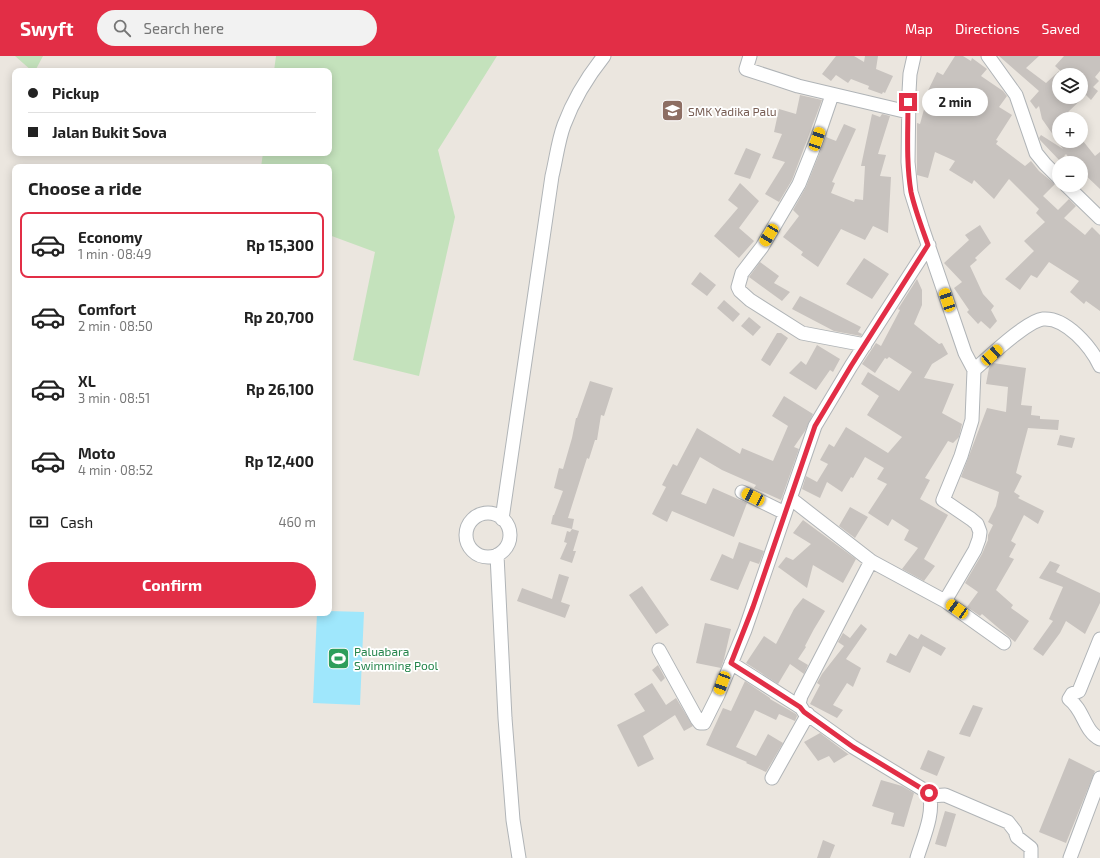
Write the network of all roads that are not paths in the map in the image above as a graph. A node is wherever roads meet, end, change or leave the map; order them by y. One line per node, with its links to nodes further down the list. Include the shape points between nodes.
1 (604, 56): 17 (street, via 564,125 552,176)
2 (750, 56): 5 (street, via 746,69)
3 (914, 56): 6 (street, via 910,74)
4 (988, 56): 7 (street, via 1016,95 1036,153)
5 (832, 95): 6 (street); 11 (street, via 796,190 762,247 742,273 738,287 750,300 802,333)
6 (908, 112): 10 (street, via 911,192)
7 (1052, 171)
8 (1073, 192): 9 (street)
9 (1100, 218)
10 (928, 245): 11 (street); 13 (street, via 965,353)
11 (865, 345): 15 (street, via 815,426)
12 (1100, 366): 13 (street, via 1080,337 1066,326 1042,319 1022,330)
13 (974, 370): 20 (street, via 972,420 961,456 942,500 977,524 980,532 975,550)
14 (742, 492): 16 (street)
15 (790, 498): 16 (street); 19 (street)
16 (785, 513): 24 (street)
17 (502, 519): 18 (street, via 508,528 509,540 503,551); 18 (street, via 491,514 482,514 473,520 467,530 467,542 474,552 485,557)
18 (496, 555): 30 (street, via 505,718 513,820)
19 (871, 561): 20 (street); 25 (street, via 801,696)
20 (945, 601): 22 (street)
21 (1100, 639): 26 (street, via 1079,691 1072,694 1069,699 1075,704 1087,727)
22 (1004, 643)
23 (659, 650): 24 (street, via 694,715 703,723 708,718)
24 (731, 663): 25 (street)
25 (804, 711): 27 (street); 29 (street, via 853,747 920,786)
26 (1100, 738)
27 (772, 778)
28 (1100, 778): 33 (street)
29 (930, 796): 31 (street, via 930,810); 32 (street, via 945,795 1008,822 1017,837 1031,848)
30 (519, 858)
31 (916, 858)
32 (1032, 858)
33 (1070, 858)

